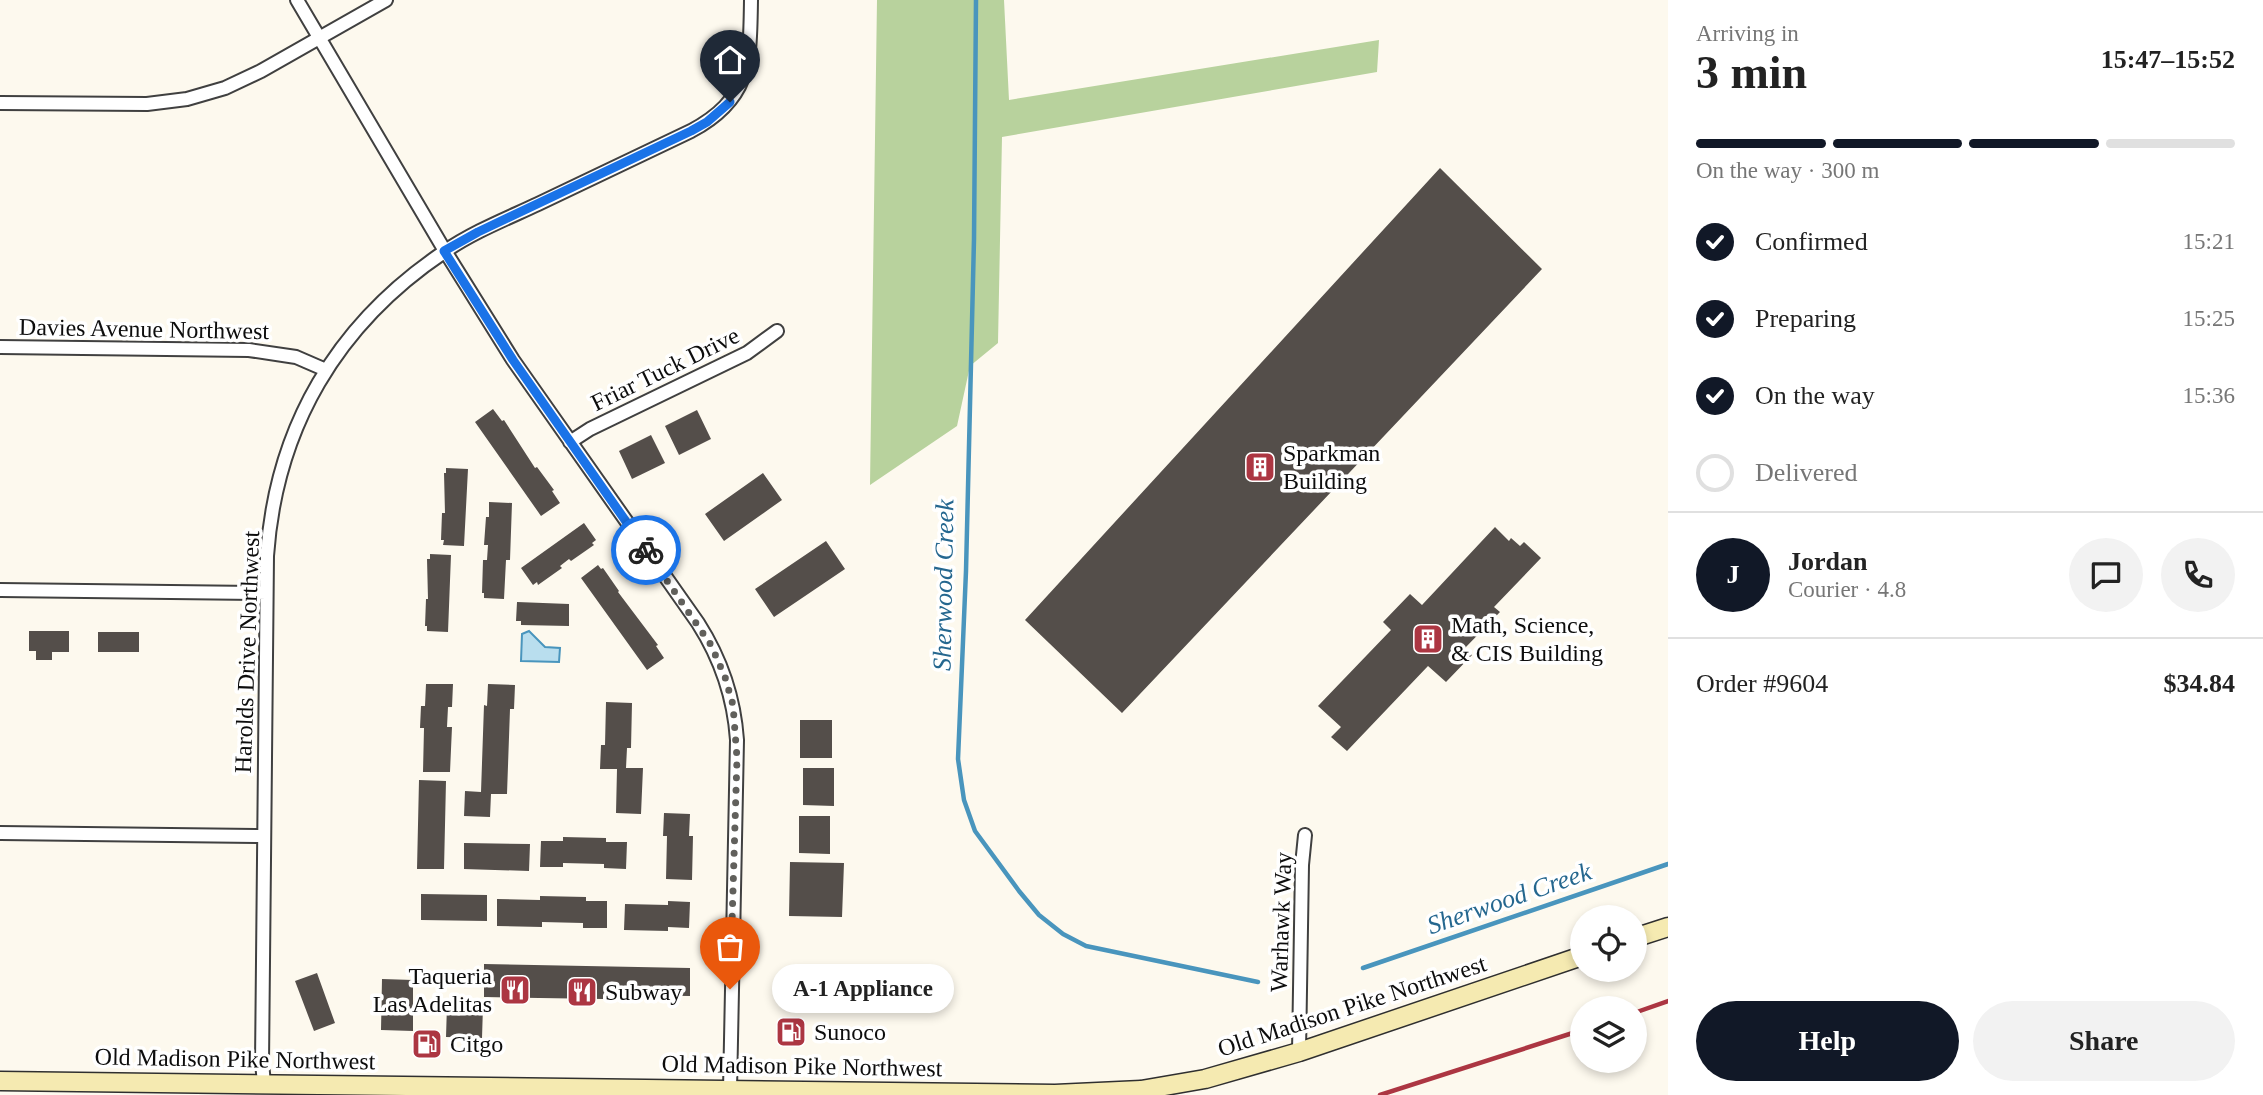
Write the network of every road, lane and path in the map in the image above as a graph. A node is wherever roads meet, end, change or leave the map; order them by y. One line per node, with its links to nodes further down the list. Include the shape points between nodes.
1 (297, 0): 4 (street)
2 (386, 0): 4 (street)
3 (751, 0): 6 (street, Harolds Drive Northwest, via 746,69 738,90 721,112 691,131)
4 (319, 37): 5 (street, via 242,81 187,99 147,104); 6 (street)
5 (0, 103)
6 (444, 251): 9 (street, Harolds Drive Northwest, via 364,318); 10 (street)
7 (777, 331): 10 (street, Friar Tuck Drive, via 747,353)
8 (0, 347): 9 (street, Davies Avenue Northwest, via 249,350 296,357)
9 (326, 370): 12 (street, Harolds Drive Northwest, via 299,419 284,460 269,533)
10 (570, 442): 22 (street, via 705,634 730,693 737,758)
11 (0, 590): 12 (street)
12 (266, 593): 15 (street, Harolds Drive Northwest)
13 (0, 833): 15 (street)
14 (1305, 835): 19 (street, Warhawk Way)
15 (264, 836): 21 (street, Harolds Drive Northwest)
16 (1668, 927): 17 (main road)
17 (1647, 934)
18 (1570, 960): 19 (main road, Old Madison Pike Northwest)
19 (1298, 1052): 22 (main road, Old Madison Pike Northwest, via 1205,1080 1119,1092)
20 (0, 1081): 21 (main road, Old Madison Pike Northwest)
21 (264, 1083): 22 (main road, Old Madison Pike Northwest)
22 (730, 1090)

